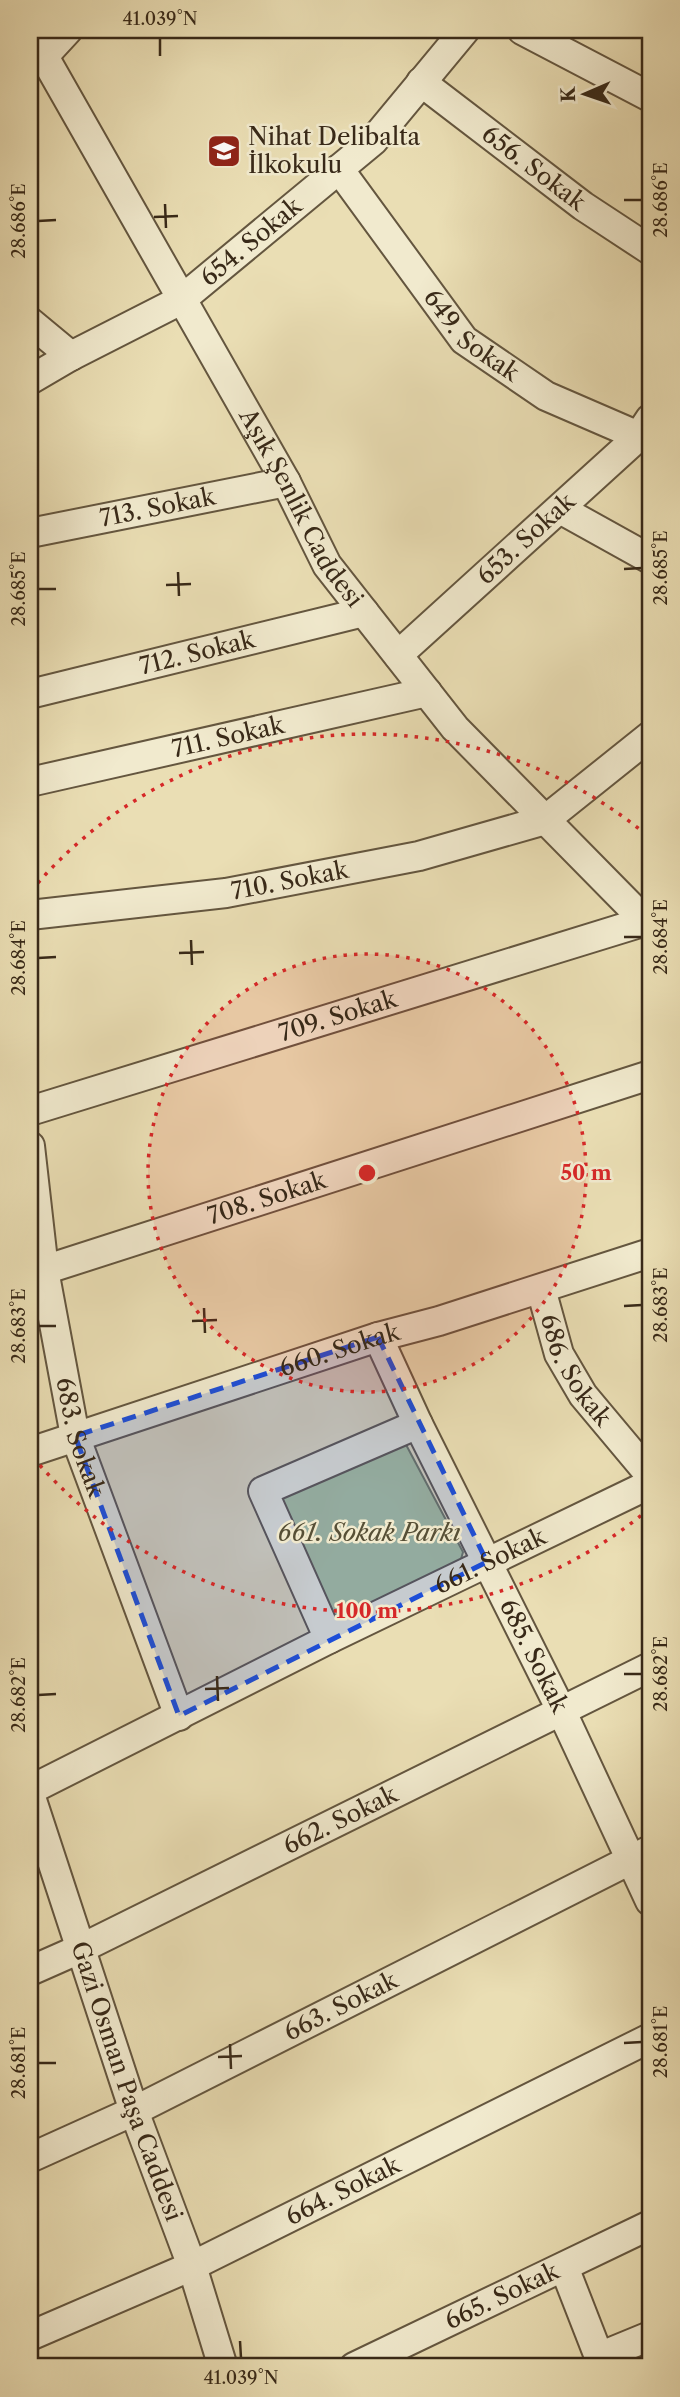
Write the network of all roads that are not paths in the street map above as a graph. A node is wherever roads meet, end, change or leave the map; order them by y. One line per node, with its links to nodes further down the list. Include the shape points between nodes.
1 (68, 30): 5 (street)
2 (465, 30): 6 (street, 654. Sokak)
3 (522, 30): 7 (street)
4 (30, 32): 5 (street, Aşık Şenlik Caddesi)
5 (44, 56): 10 (street, Aşık Şenlik Caddesi)
6 (421, 82): 8 (street, 654. Sokak, via 373,141); 9 (street, 656. Sokak, via 583,206)
7 (650, 97)
8 (340, 169): 10 (street, 654. Sokak); 14 (street, 649. Sokak, via 464,340 547,396)
9 (650, 250)
10 (181, 300): 12 (street); 15 (street, Aşık Şenlik Caddesi)
11 (30, 321): 12 (street)
12 (71, 356): 13 (street)
13 (30, 380)
14 (646, 432): 16 (street, 653. Sokak)
15 (286, 482): 17 (street, 713. Sokak); 19 (street, Aşık Şenlik Caddesi, via 327,565)
16 (560, 509): 18 (street); 20 (street, 653. Sokak)
17 (30, 533)
18 (650, 559)
19 (364, 612): 20 (street, Aşık Şenlik Caddesi); 22 (street, 712. Sokak)
20 (398, 655): 21 (street, Aşık Şenlik Caddesi)
21 (427, 692): 24 (street, 711. Sokak); 25 (street, Aşık Şenlik Caddesi, via 455,728)
22 (30, 694)
23 (650, 736): 25 (street)
24 (30, 782)
25 (545, 820): 26 (street, 710. Sokak, via 419,856 226,893); 27 (street, Aşık Şenlik Caddesi)
26 (30, 915)
27 (648, 923): 29 (street, 709. Sokak)
28 (650, 1075): 33 (street, 708. Sokak)
29 (30, 1111)
30 (30, 1146): 31 (street, 683. Sokak)
31 (34, 1225): 33 (street, 683. Sokak)
32 (650, 1253): 34 (street, 660. Sokak)
33 (44, 1270): 37 (street, 683. Sokak)
34 (541, 1289): 35 (street, 660. Sokak); 39 (street, 686. Sokak, via 559,1354 583,1395)
35 (378, 1337): 36 (street, 685. Sokak); 37 (street, 660. Sokak)
36 (418, 1424): 41 (street, 685. Sokak); 42 (street, via 263,1491)
37 (75, 1436): 38 (street, 660. Sokak); 45 (street, 683. Sokak)
38 (30, 1451)
39 (650, 1475)
40 (650, 1484): 41 (street, 661. Sokak)
41 (487, 1562): 42 (street, 661. Sokak); 44 (street, 685. Sokak)
42 (329, 1639): 45 (street, 661. Sokak)
43 (650, 1667): 44 (street, 662. Sokak)
44 (561, 1710): 47 (street, 685. Sokak); 49 (street, 662. Sokak)
45 (179, 1716): 46 (street, 661. Sokak)
46 (30, 1792): 49 (street, Gazi Osman Paşa Caddesi)
47 (640, 1855): 48 (street, 685. Sokak); 52 (street, 663. Sokak)
48 (650, 1901)
49 (82, 1948): 50 (street, 662. Sokak); 52 (street, Gazi Osman Paşa Caddesi)
50 (30, 1970)
51 (650, 2038): 55 (street, 664. Sokak)
52 (134, 2110): 53 (street, 663. Sokak); 55 (street, Gazi Osman Paşa Caddesi)
53 (30, 2158)
54 (650, 2225): 56 (street, 665. Sokak)
55 (192, 2266): 57 (street, 664. Sokak); 61 (street, Gazi Osman Paşa Caddesi)
56 (564, 2267): 59 (street, 665. Sokak); 60 (street)
57 (30, 2336)
58 (650, 2336): 60 (street)
59 (388, 2360): 62 (street, 665. Sokak)
60 (601, 2362)
61 (223, 2367)
62 (354, 2367)

